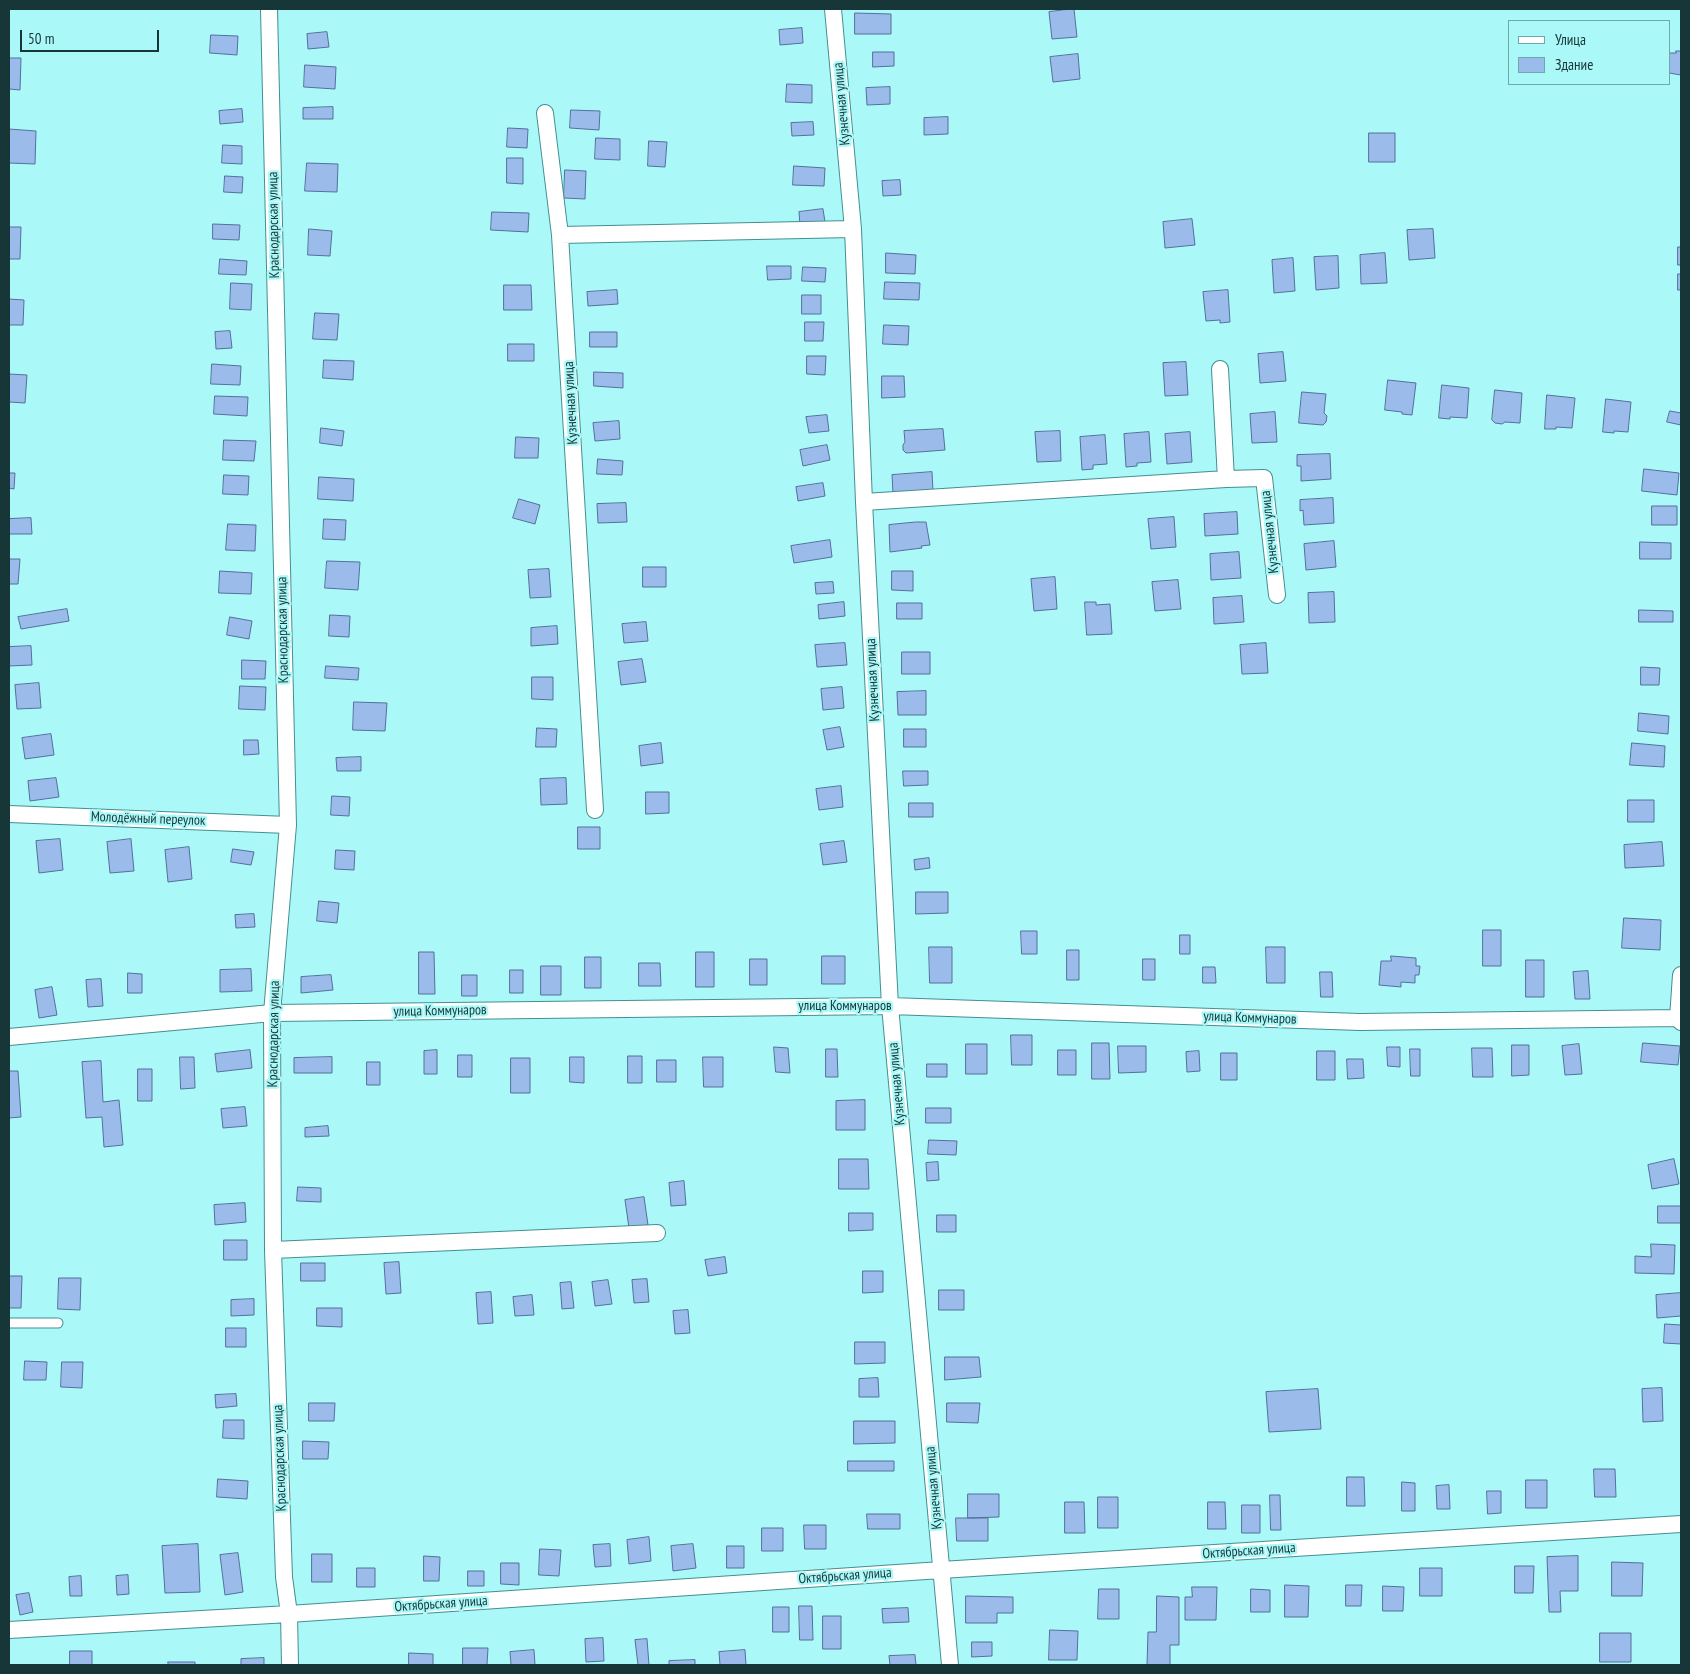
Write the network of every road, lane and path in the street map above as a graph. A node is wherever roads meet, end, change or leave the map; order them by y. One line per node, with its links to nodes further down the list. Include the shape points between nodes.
1 (269, 9): 12 (street, Краснодарская улица)
2 (833, 9): 4 (street, Кузнечная улица)
3 (545, 113): 5 (street, Кузнечная улица)
4 (853, 229): 5 (street); 8 (street, Кузнечная улица)
5 (560, 235): 10 (street, Кузнечная улица)
6 (1220, 369): 7 (street)
7 (1226, 479): 8 (street, Кузнечная улица); 9 (street, Кузнечная улица, via 1264,478)
8 (864, 502): 14 (street, Кузнечная улица)
9 (1277, 595)
10 (595, 810)
11 (9, 814): 12 (street, Молодёжный переулок)
12 (288, 825): 15 (street, Краснодарская улица)
13 (1681, 975): 16 (street)
14 (890, 1006): 15 (street, улица Коммунаров); 16 (street, улица Коммунаров, via 1360,1022); 23 (street, Кузнечная улица)
15 (272, 1013): 17 (street, улица Коммунаров); 19 (street, Краснодарская улица)
16 (1680, 1020)
17 (9, 1037)
18 (657, 1233): 19 (street)
19 (273, 1250): 24 (street, Краснодарская улица, via 284,1577)
20 (9, 1323): 21 (lane)
21 (58, 1323)
22 (1681, 1524): 23 (street, Октябрьская улица)
23 (942, 1570): 24 (street, Октябрьская улица); 27 (street, Кузнечная улица)
24 (290, 1614): 25 (street, Октябрьская улица); 26 (street, Краснодарская улица)
25 (9, 1630)
26 (290, 1665)
27 (950, 1665)

